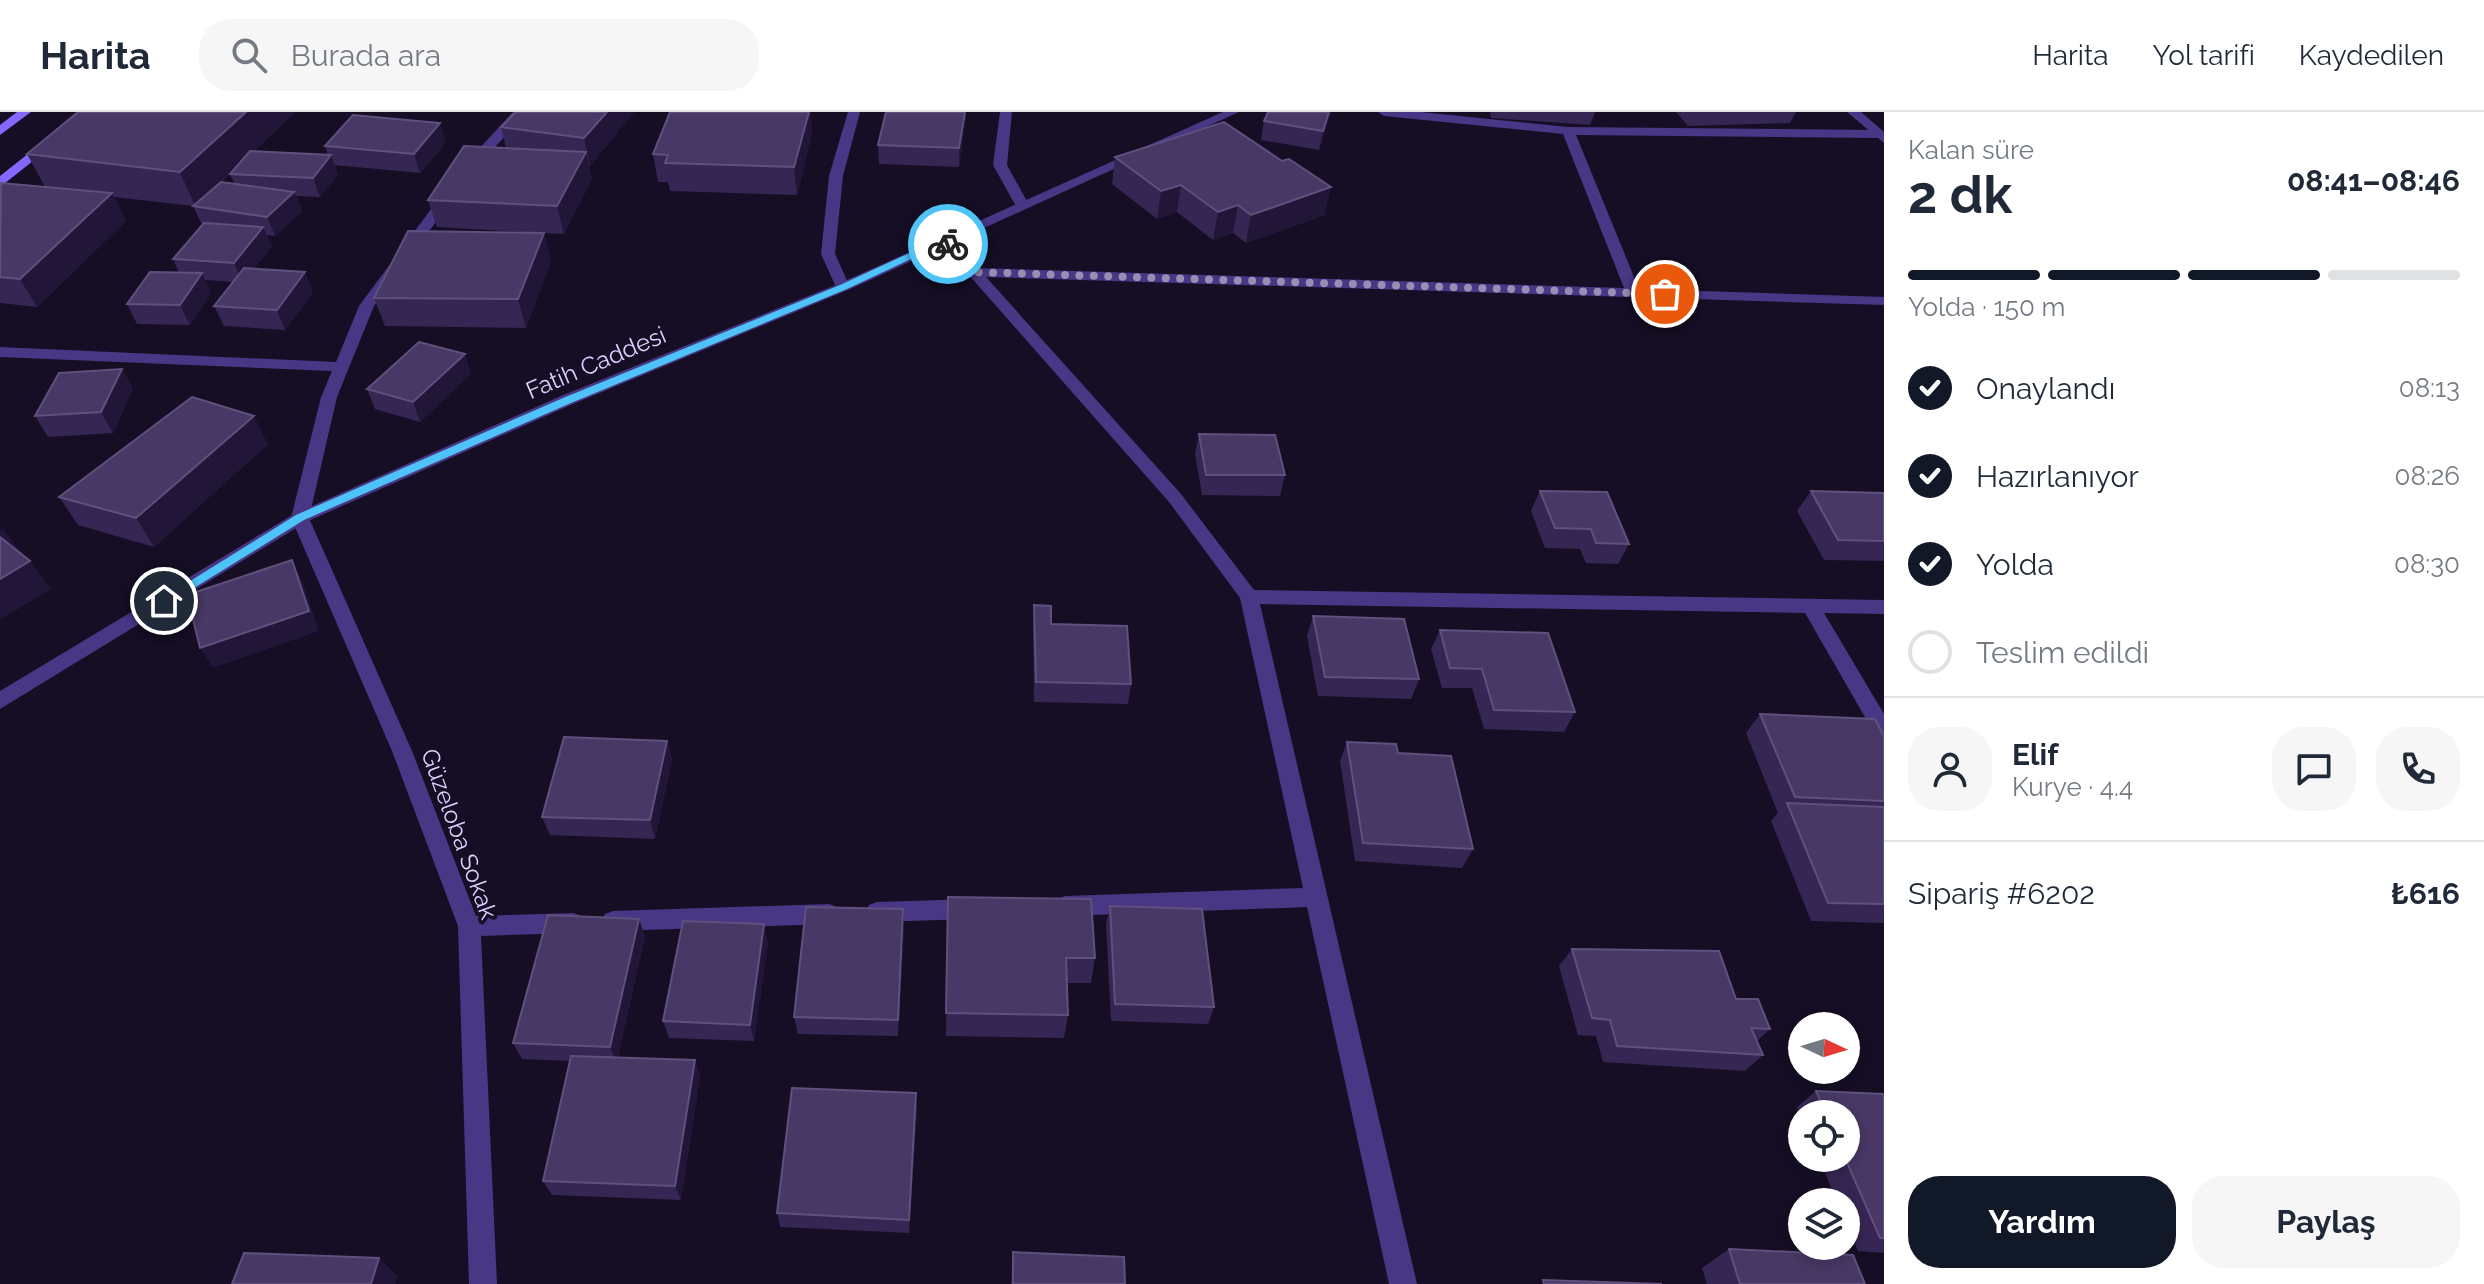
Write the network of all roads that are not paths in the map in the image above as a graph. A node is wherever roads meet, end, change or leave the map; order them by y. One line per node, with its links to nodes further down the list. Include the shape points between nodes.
1 (25, 112): 9 (main road)
2 (89, 112): 12 (main road)
3 (520, 112): 20 (street, via 468,169 367,306)
4 (854, 112): 16 (street, via 836,176 828,254)
5 (1006, 112): 13 (street, via 1000,165)
6 (1233, 112): 13 (street, Fatih Caddesi)
7 (1384, 112): 10 (street)
8 (1853, 112): 11 (street)
9 (0, 131)
10 (1568, 131): 11 (street); 17 (street)
11 (1881, 136)
12 (0, 183)
13 (1022, 205): 14 (street, Fatih Caddesi)
14 (945, 240): 15 (street); 16 (street, Fatih Caddesi)
15 (973, 272): 17 (street); 22 (street, via 1175,498)
16 (843, 287): 21 (street, Fatih Caddesi, via 567,400)
17 (1633, 293): 18 (street)
18 (1884, 301)
19 (0, 352): 20 (street)
20 (341, 367): 21 (street)
21 (300, 518): 25 (street, Fatih Caddesi); 30 (street, Güzeloba Sokak, via 402,751)
22 (1249, 597): 23 (street); 27 (street)
23 (1811, 607): 24 (street); 26 (street)
24 (1884, 607)
25 (0, 701)
26 (1884, 732)
27 (1317, 897): 28 (street); 32 (street)
28 (1045, 906)
29 (997, 908): 30 (street)
30 (469, 926): 31 (street, Güzeloba Sokak)
31 (483, 1284)
32 (1403, 1284)

